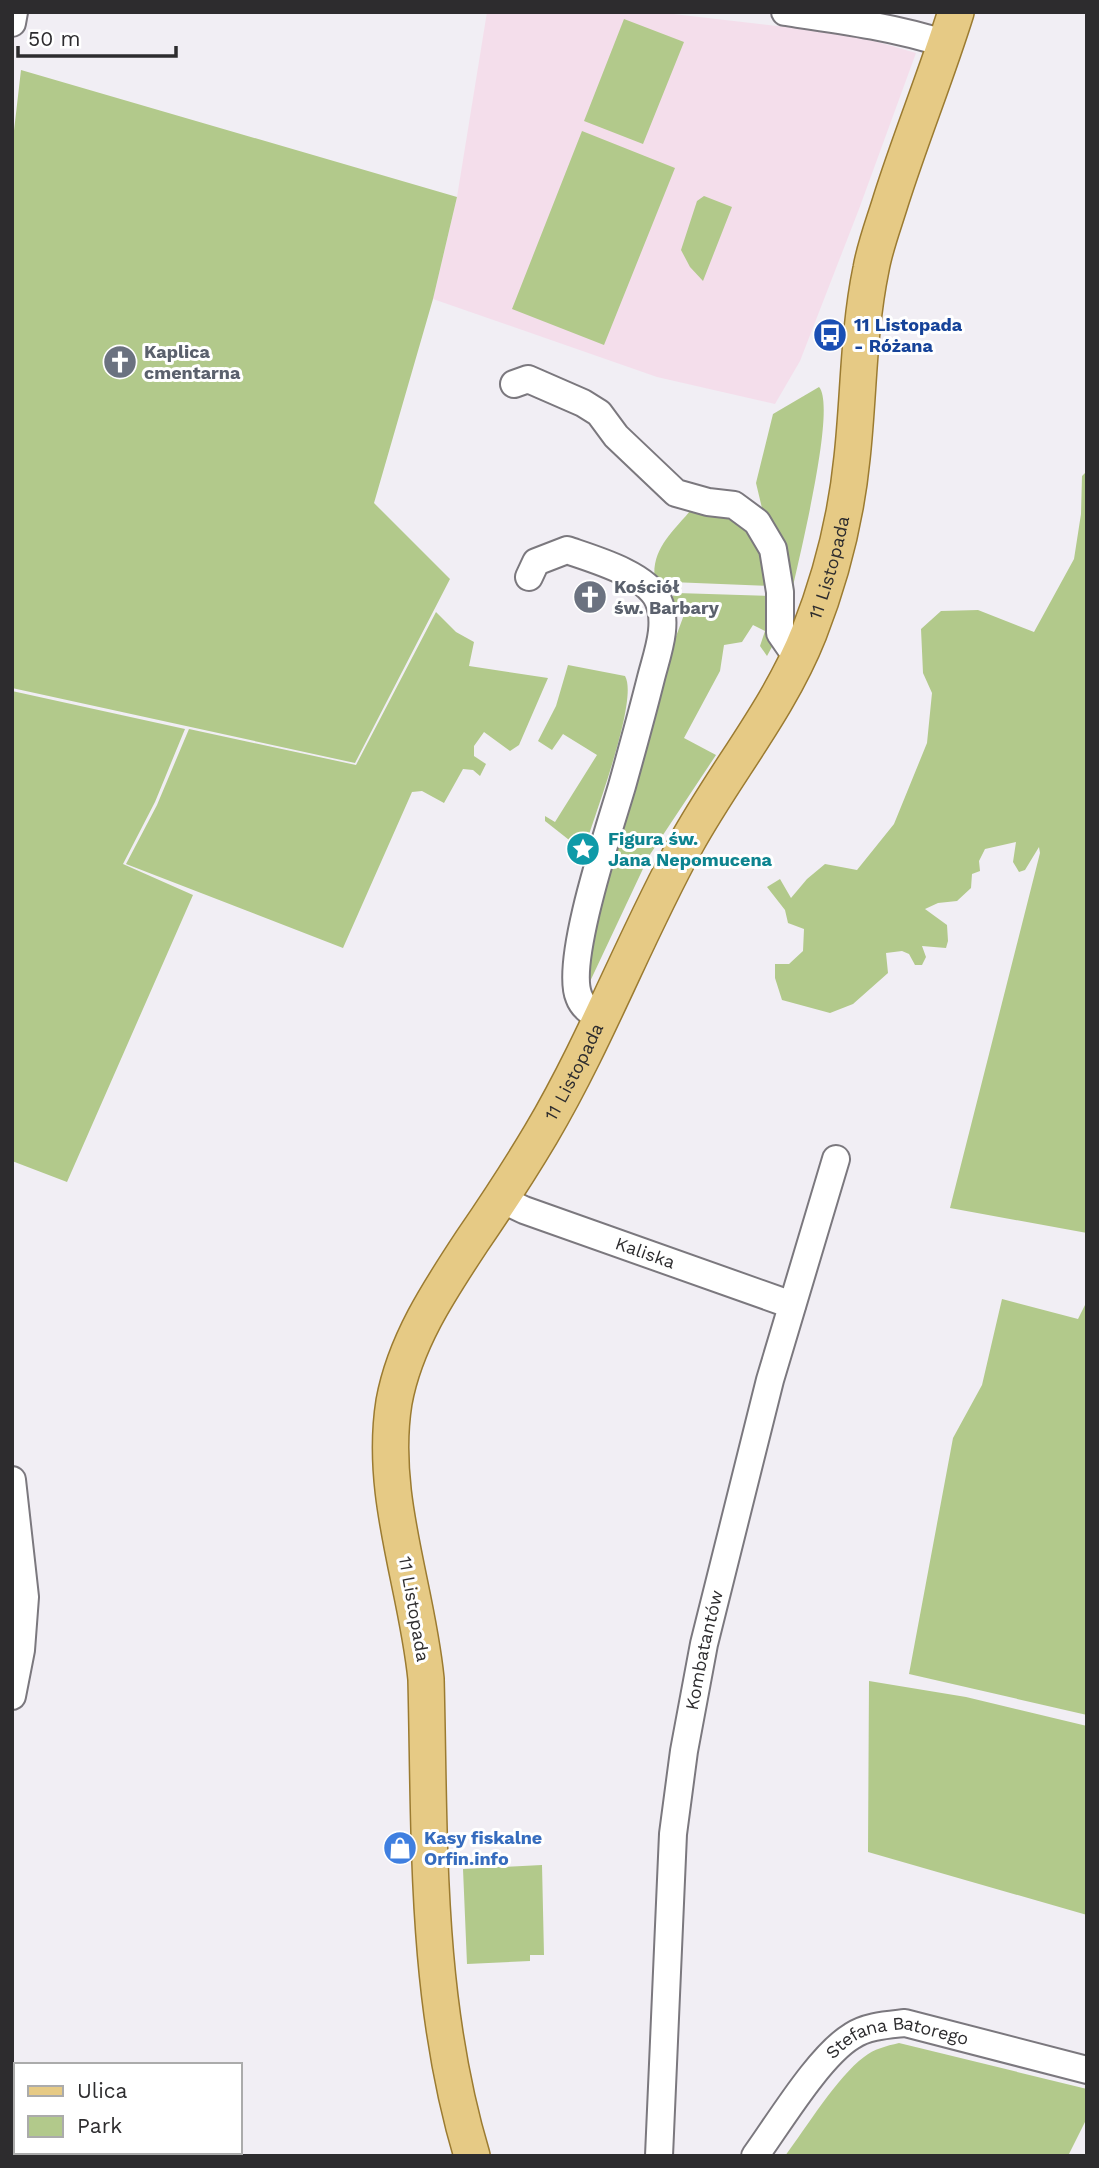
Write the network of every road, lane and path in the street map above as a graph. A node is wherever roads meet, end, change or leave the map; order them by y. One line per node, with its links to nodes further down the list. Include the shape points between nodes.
1 (14, 12): 3 (street)
2 (785, 12): 4 (street, via 922,36)
3 (12, 23)
4 (951, 28): 7 (main road, 11 Listopada, via 872,265 847,496 831,569)
5 (514, 384): 7 (street, via 528,379 583,403 599,413 616,436 676,493 734,505 757,522 773,549 780,633)
6 (529, 577): 8 (street, via 536,562 567,550 620,569 641,582 658,599 664,623 585,912 575,973 578,996 587,1010)
7 (798, 659): 8 (main road, 11 Listopada, via 690,837)
8 (601, 1018): 10 (main road, 11 Listopada, via 555,1110)
9 (836, 1159): 11 (street, Kombatantów)
10 (501, 1199): 11 (street, Kaliska); 17 (main road, 11 Listopada, via 415,1336 399,1379 390,1453 425,1668 431,1914 438,1998)
11 (792, 1305): 18 (street, Kombatantów, via 704,1644 684,1751 673,1834)
12 (12, 1479): 13 (street, via 25,1597 22,1650)
13 (12, 1696)
14 (1087, 2070): 19 (street, Stefana Batorego, via 905,2023 877,2026 853,2035 829,2055)
15 (12, 2081): 16 (street)
16 (14, 2099)
17 (467, 2154)
18 (659, 2156)
19 (755, 2156)

